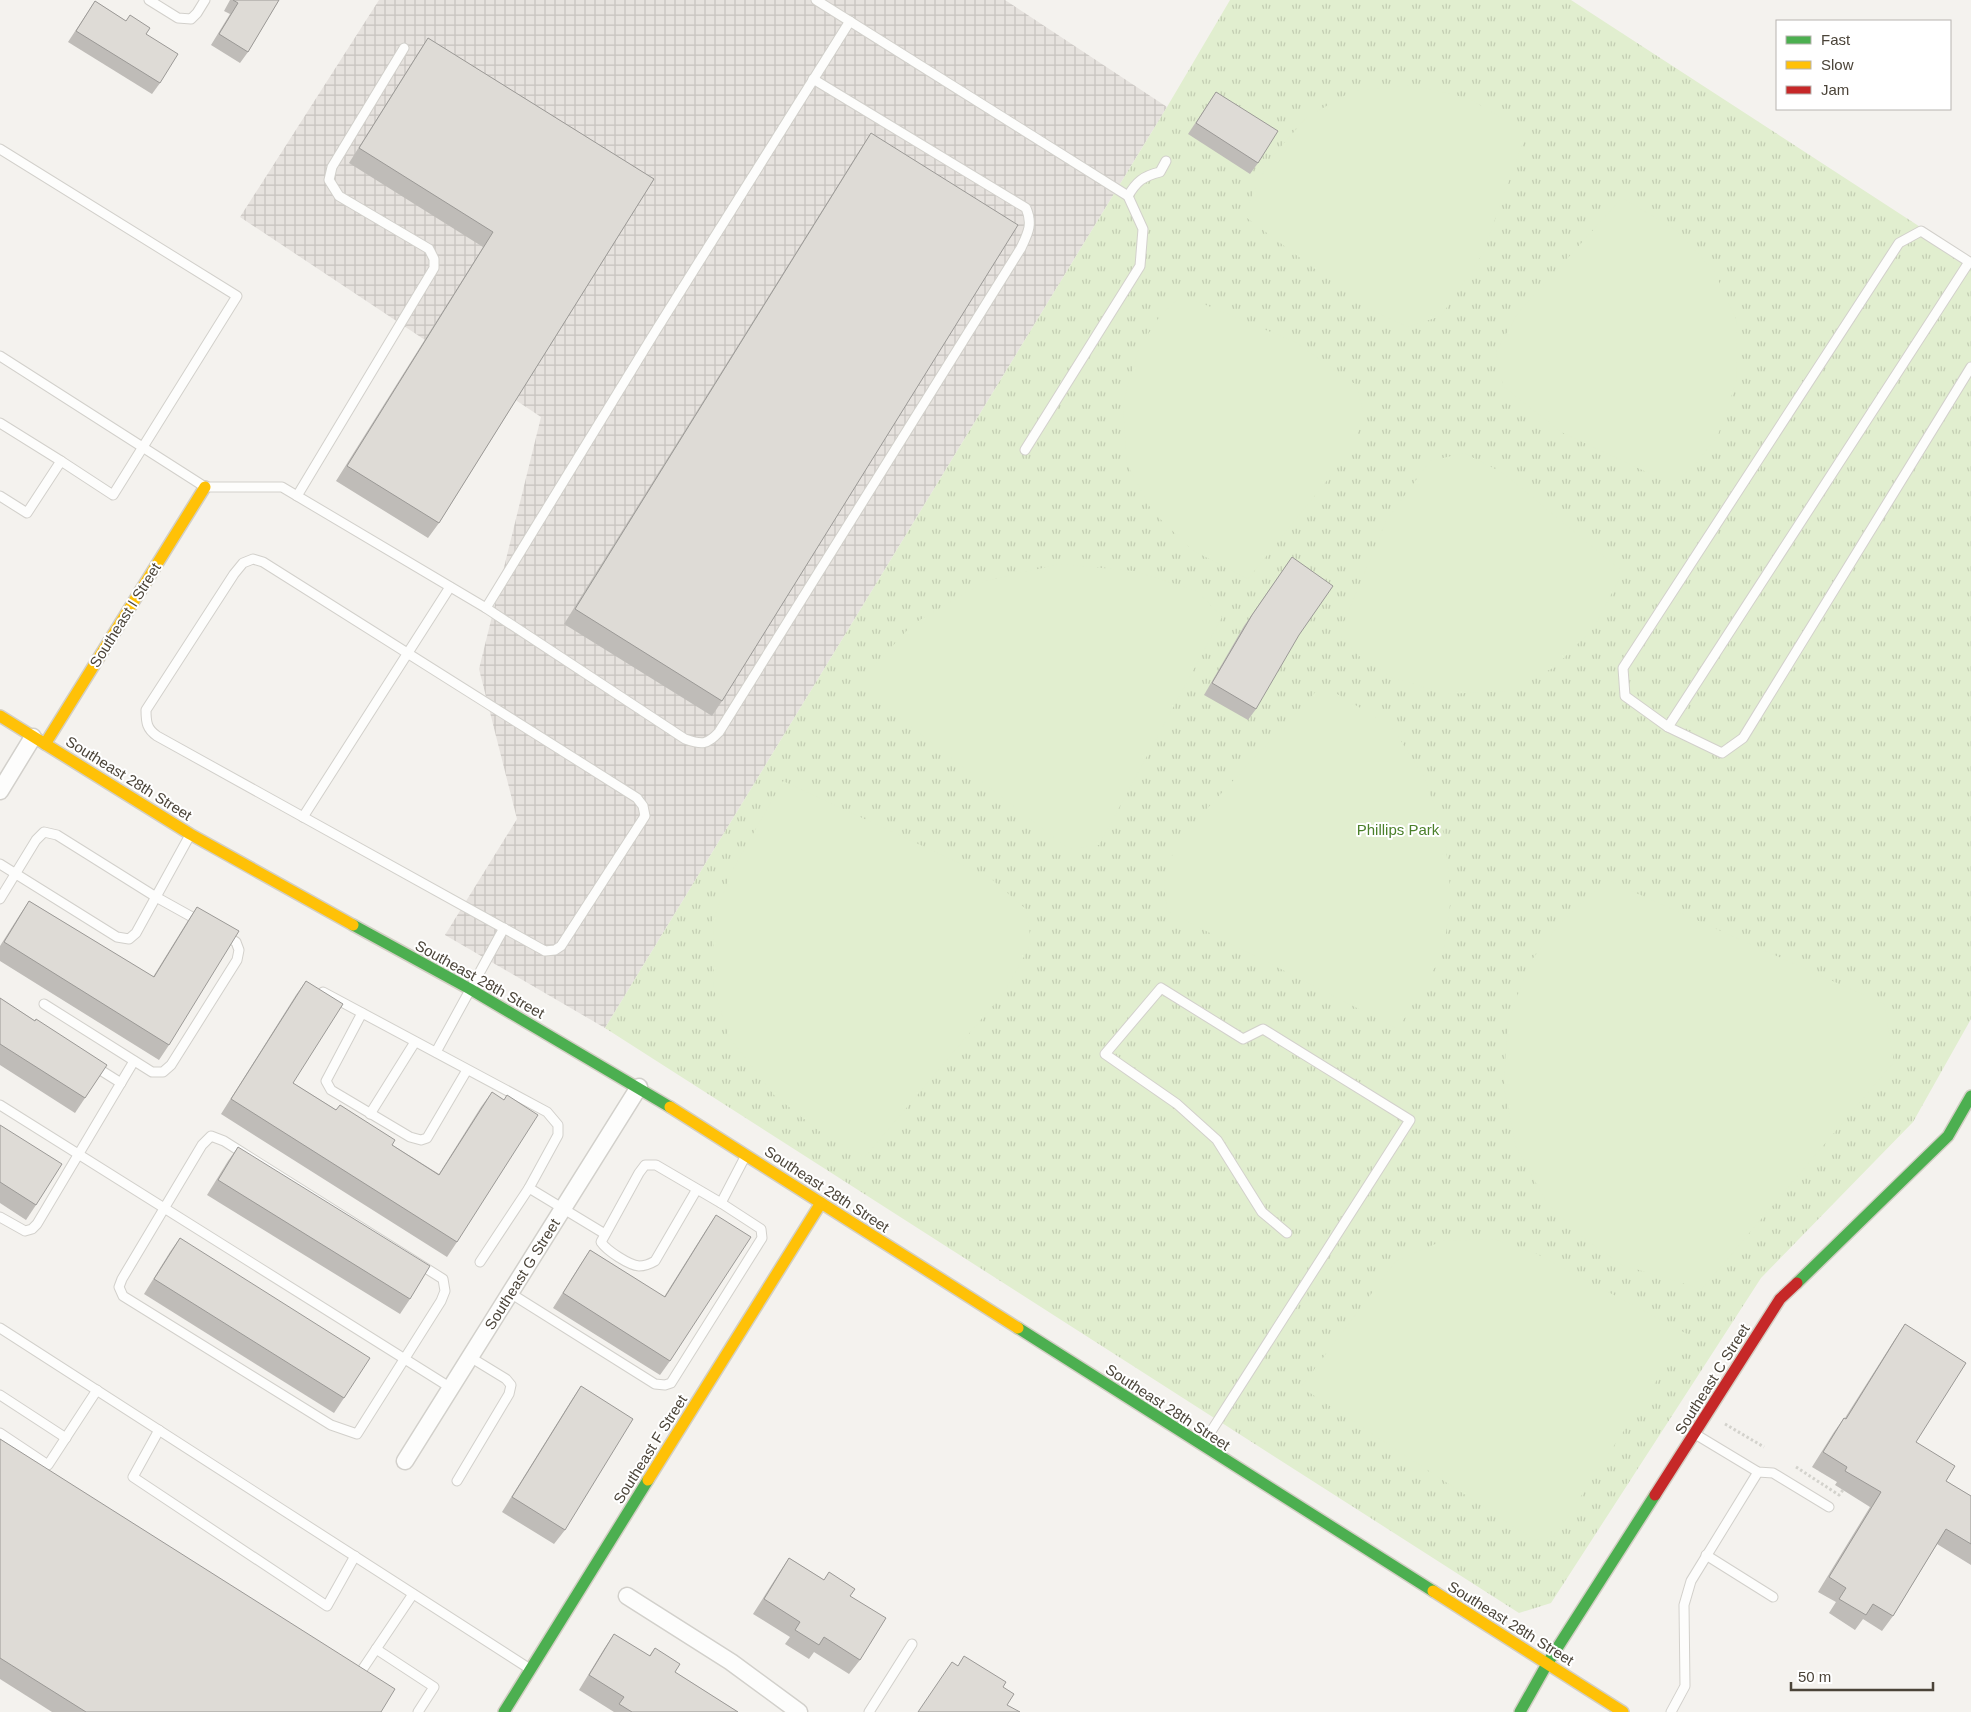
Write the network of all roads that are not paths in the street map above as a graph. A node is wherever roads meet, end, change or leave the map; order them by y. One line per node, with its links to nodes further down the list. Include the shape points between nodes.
1 (149, 0): 2 (lane, via 178,18 191,18)
2 (205, 0)
3 (816, 0): 4 (lane)
4 (850, 21): 6 (lane); 9 (lane)
5 (404, 48): 19 (lane, via 332,168 329,180 339,196 429,249 434,268)
6 (813, 79): 21 (lane); 21 (lane, via 1026,208 1031,226 1021,248 710,742 698,744 686,739)
7 (0, 149): 14 (lane, via 237,296)
8 (1166, 161): 9 (lane, via 1160,172 1135,184)
9 (1128, 196): 15 (lane, via 1143,229 1140,266)
10 (1970, 263): 24 (lane); 24 (lane, via 1921,231 1899,243 1623,668 1625,696)
11 (0, 356): 14 (lane)
12 (1971, 367): 24 (lane, via 1743,738 1722,753)
13 (0, 422): 16 (lane)
14 (143, 446): 16 (lane, via 113,495); 17 (lane)
15 (1026, 450)
16 (61, 461): 18 (lane, via 27,513)
17 (205, 487): 19 (lane, via 282,487); 25 (main road, Southeast I Street)
18 (0, 496)
19 (297, 496): 20 (lane)
20 (450, 586): 21 (lane); 22 (lane)
21 (486, 608)
22 (407, 653): 27 (lane); 27 (lane, via 263,562 253,559 243,563 234,574 146,710 148,730); 33 (lane, via 637,798 643,806 645,816 561,946 545,951)
23 (0, 716): 25 (main road, Southeast 28th Street)
24 (1668, 726)
25 (39, 741): 26 (street, Southeast I Street); 28 (main road, Southeast 28th Street)
26 (0, 791)
27 (303, 817): 33 (lane)
28 (190, 834): 31 (lane); 35 (main road, Southeast 28th Street)
29 (0, 864): 30 (lane)
30 (16, 874): 31 (lane, via 44,832 57,835); 31 (lane, via 117,937 129,939 136,933); 32 (lane)
31 (156, 897): 40 (lane, via 236,942 239,950 237,960 171,1065 163,1072 152,1072)
32 (0, 899)
33 (504, 928): 35 (lane)
34 (313, 986): 37 (lane)
35 (470, 989): 39 (lane); 44 (main road, Southeast 28th Street)
36 (44, 1004): 40 (lane)
37 (362, 1013): 38 (lane); 47 (lane, via 326,1081 331,1090)
38 (415, 1042): 39 (lane); 47 (lane)
39 (436, 1052): 42 (lane)
40 (134, 1061): 43 (lane)
41 (88, 1062): 43 (lane)
42 (467, 1070): 47 (lane, via 426,1138 410,1137); 50 (lane, via 546,1112 558,1125 558,1135)
43 (121, 1083): 48 (lane)
44 (639, 1087): 49 (main road, Southeast 28th Street); 55 (street, Southeast G Street)
45 (1971, 1096): 69 (main road, Southeast C Street, via 1948,1136 1780,1299)
46 (0, 1105): 48 (lane)
47 (370, 1114)
48 (78, 1154): 54 (lane); 56 (lane, via 32,1230 25,1231)
49 (746, 1155): 52 (lane); 53 (main road, Southeast 28th Street)
50 (529, 1188): 55 (lane); 59 (lane)
51 (697, 1189): 52 (lane); 58 (lane, via 656,1165 645,1165); 58 (lane, via 655,1262 636,1266 606,1249 601,1242)
52 (721, 1203): 60 (lane, via 761,1229 762,1238 672,1383 655,1384)
53 (821, 1203): 71 (main road, Southeast 28th Street); 84 (main road, Southeast F Street)
54 (164, 1208): 63 (lane); 63 (lane, via 210,1136 232,1146 443,1279 445,1291 441,1301); 63 (lane, via 122,1279 119,1287 123,1296 331,1425 356,1434)
55 (562, 1210): 58 (lane); 60 (street, Southeast G Street)
56 (0, 1217)
57 (1287, 1233): 71 (lane, via 1262,1212 1217,1140 1178,1104 1105,1054 1161,988 1243,1040 1263,1029 1410,1120)
58 (605, 1234)
59 (480, 1262)
60 (510, 1293): 62 (street, Southeast G Street)
61 (0, 1328): 65 (lane)
62 (470, 1357): 64 (street, Southeast G Street); 74 (lane, via 506,1378 511,1385 509,1394)
63 (403, 1358): 64 (lane)
64 (451, 1388): 72 (street, Southeast G Street)
65 (96, 1390): 67 (lane); 70 (lane)
66 (0, 1395): 70 (lane)
67 (159, 1430): 77 (lane); 77 (lane, via 133,1478 327,1606)
68 (0, 1433): 70 (lane, via 48,1465)
69 (1695, 1434): 73 (lane); 83 (main road, Southeast C Street)
70 (66, 1438)
71 (1202, 1446): 83 (main road, Southeast 28th Street)
72 (405, 1461)
73 (1758, 1472): 75 (lane, via 1773,1473); 76 (lane)
74 (457, 1481)
75 (1829, 1507)
76 (1706, 1555): 80 (lane); 92 (lane, via 1691,1581 1684,1605 1685,1686)
77 (355, 1556): 78 (lane)
78 (413, 1594): 82 (lane); 84 (lane)
79 (627, 1596): 88 (street, via 732,1662)
80 (1773, 1597)
81 (912, 1644): 89 (lane)
82 (376, 1649): 85 (lane); 86 (lane, via 434,1687)
83 (1547, 1664): 90 (main road, Southeast C Street); 91 (main road, Southeast 28th Street)
84 (531, 1669): 87 (main road, Southeast F Street)
85 (362, 1670)
86 (418, 1712)
87 (504, 1712)
88 (799, 1712)
89 (869, 1712)
90 (1520, 1712)
91 (1623, 1712)
92 (1671, 1712)

